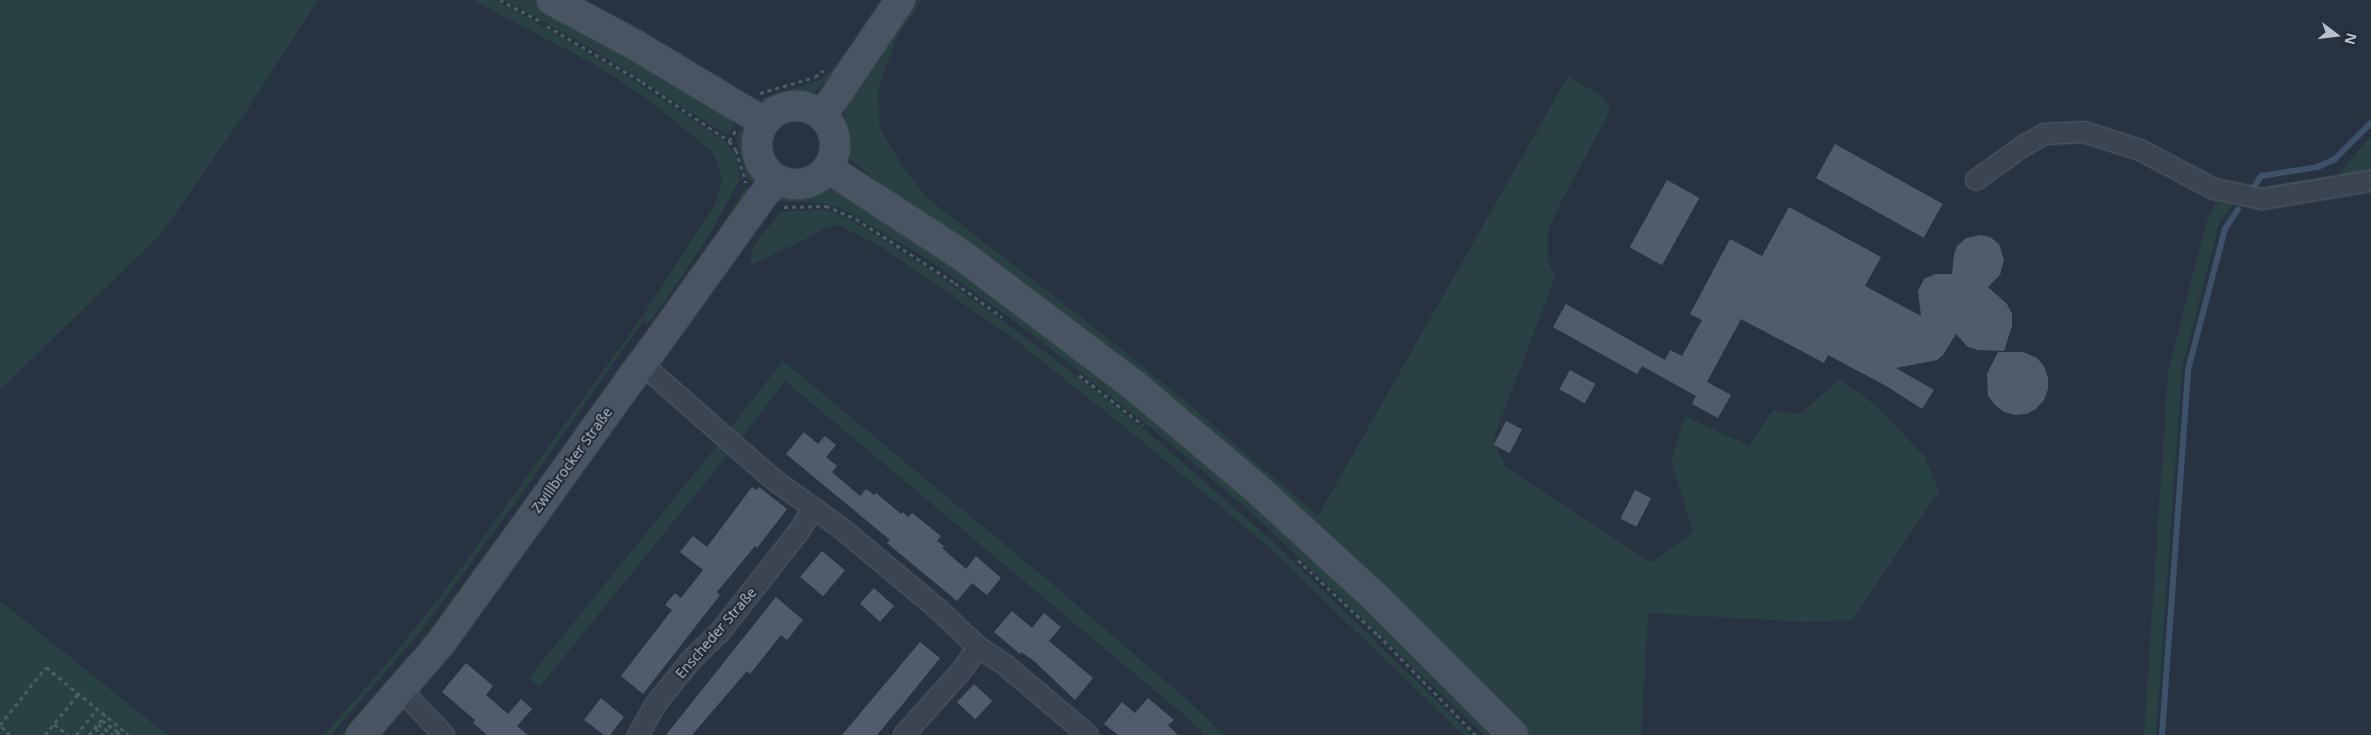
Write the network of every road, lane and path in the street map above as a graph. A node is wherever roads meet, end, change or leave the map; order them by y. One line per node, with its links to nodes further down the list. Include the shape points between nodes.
1 (500, 0): 7 (path, via 613,64)
2 (900, 0): 5 (main road)
3 (556, 2): 6 (main road, via 634,44)
4 (830, 64): 6 (path, via 815,77 755,94)
5 (822, 116): 6 (main road, via 808,108 792,106); 8 (main road, via 834,135 834,152)
6 (755, 117): 7 (path); 11 (main road, via 758,153)
7 (728, 141): 11 (path, via 736,150 744,180)
8 (828, 168): 11 (main road, via 814,180 798,185); 43 (main road, via 963,256 1135,386 1255,487 1373,595)
9 (1976, 180): 10 (street, via 2045,134 2084,132 2140,150 2214,189 2263,200)
10 (2371, 180)
11 (768, 187): 12 (path, via 778,207 826,206 856,219); 13 (main road, Zwillbrocker Straße)
12 (1007, 320)
13 (642, 364): 16 (street, via 758,466); 19 (main road, Zwillbrocker Straße, via 446,636)
14 (1075, 372): 15 (path)
15 (1145, 427)
16 (813, 508): 18 (street, via 938,609); 40 (street, Enscheder Straße, via 800,530 719,633 690,660 655,705)
17 (1294, 556): 42 (path, via 1378,635)
18 (978, 647): 28 (street, via 1004,664); 41 (street, via 963,669)
19 (400, 689): 38 (main road, Zwillbrocker Straße); 39 (street)
20 (78, 694): 21 (path); 24 (path); 31 (path, via 46,667 0,725)
21 (97, 709): 22 (path); 34 (path)
22 (105, 715): 23 (path); 27 (path)
23 (102, 720): 25 (path); 30 (path)
24 (54, 724): 32 (path); 33 (path)
25 (98, 724): 26 (path); 36 (path)
26 (95, 728): 29 (path); 35 (path)
27 (122, 729): 30 (path); 37 (path)
28 (1083, 731)
29 (92, 734)
30 (118, 734)
31 (10, 735)
32 (45, 735)
33 (68, 735)
34 (76, 735)
35 (103, 735)
36 (113, 735)
37 (128, 735)
38 (361, 735)
39 (444, 735)
40 (638, 735)
41 (904, 735)
42 (1476, 735)
43 (1513, 735)

